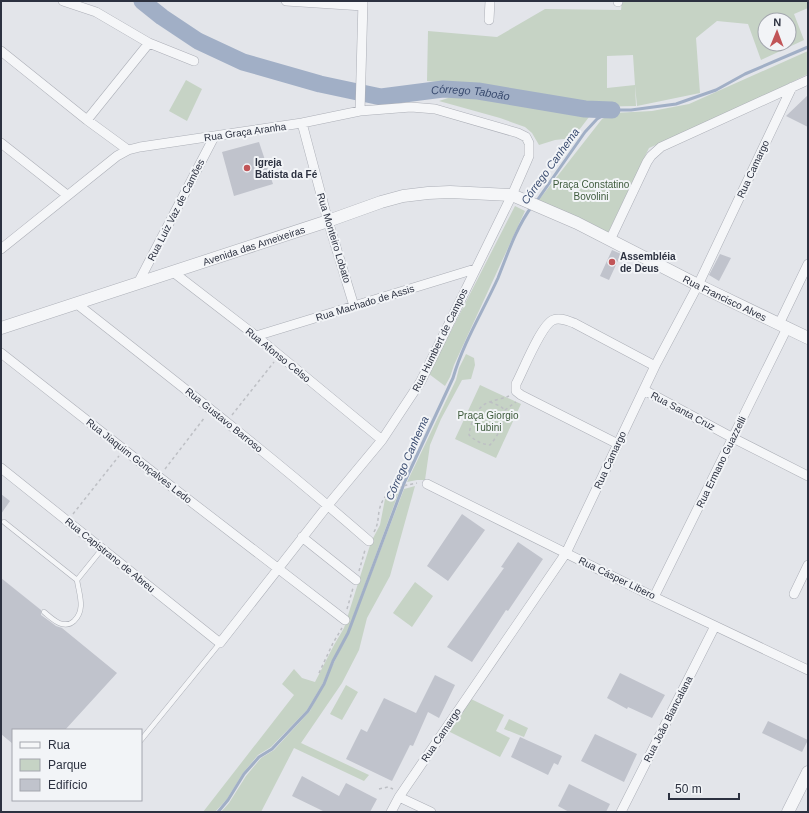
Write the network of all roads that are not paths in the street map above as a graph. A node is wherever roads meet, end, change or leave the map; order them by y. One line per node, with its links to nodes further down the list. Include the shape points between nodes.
1 (63, 1): 6 (street, via 96,12)
2 (286, 1): 4 (street)
3 (490, 1): 5 (street)
4 (363, 3): 11 (street)
5 (489, 20)
6 (149, 43): 8 (street); 12 (street)
7 (1, 51): 12 (street)
8 (194, 61)
9 (808, 80): 10 (street)
10 (792, 87): 21 (street, via 662,147 651,156); 27 (street, Rua Camargo)
11 (360, 109): 13 (street, Rua Graça Aranha); 14 (street, Rua Graça Aranha, via 422,107)
12 (87, 120): 17 (street)
13 (302, 123): 15 (street, Rua Graça Aranha); 20 (street, Rua Monteiro Lobato)
14 (518, 133): 19 (street, Rua Humbert de Campos, via 526,137 529,143 528,156)
15 (214, 137): 17 (street, Rua Graça Aranha); 26 (street, Rua Luiz Vaz de Camões)
16 (1, 143): 18 (street)
17 (128, 150): 18 (street, Rua Graça Aranha)
18 (67, 195): 22 (street, Rua Graça Aranha)
19 (512, 195): 20 (street, Avenida das Ameixeiras, via 450,192 403,196); 21 (street, Rua Francisco Alves); 24 (street, Rua Humbert de Campos)
20 (328, 221): 25 (street, Avenida das Ameixeiras); 29 (street, Rua Monteiro Lobato)
21 (610, 240): 27 (street, Rua Francisco Alves)
22 (1, 249)
23 (808, 264): 30 (street, Rua Ermano Guazzelli)
24 (475, 270): 29 (street, Rua Machado de Assis); 38 (street, Rua Humbert de Campos, via 421,381)
25 (173, 272): 26 (street, Avenida das Ameixeiras); 32 (street, Rua Afonso Celso)
26 (138, 283): 28 (street, Avenida das Ameixeiras)
27 (698, 285): 30 (street, Rua Francisco Alves); 35 (street, Rua Camargo)
28 (77, 304): 31 (street, Avenida das Ameixeiras); 43 (street, Rua Gustavo Barroso)
29 (354, 306): 32 (street, Rua Machado de Assis)
30 (783, 326): 33 (street, Rua Francisco Alves); 37 (street, Rua Ermano Guazzelli)
31 (1, 328)
32 (256, 336): 38 (street, Rua Afonso Celso)
33 (808, 338)
34 (1, 353): 50 (street, Rua Jiaquim Gonçalves Ledo)
35 (655, 366): 36 (street, Rua Camargo); 39 (street, via 574,323 557,319 544,329 516,384 518,393)
36 (644, 390): 37 (street, Rua Santa Cruz); 39 (street, Rua Camargo)
37 (733, 438): 41 (street, Rua Santa Cruz); 54 (street, Rua Ermano Guazzelli)
38 (382, 440): 43 (street, Rua Humbert de Campos)
39 (618, 444): 48 (street, Rua Camargo)
40 (1, 468): 47 (street, Rua Capistrano de Abreu)
41 (808, 476)
42 (427, 484): 48 (street, Rua Cásper Libero)
43 (328, 505): 45 (street, Rua Humbert de Campos); 46 (street, Rua Gustavo Barroso)
44 (4, 522): 51 (lane)
45 (302, 537): 50 (street, Rua Humbert de Campos); 52 (street)
46 (369, 541)
47 (102, 549): 51 (lane); 58 (street, Rua Capistrano de Abreu)
48 (566, 553): 54 (street, Rua Cásper Libero); 62 (street, Rua Camargo)
49 (808, 565): 53 (street)
50 (277, 569): 56 (street, Rua Jiaquim Gonçalves Ledo); 58 (street, Rua Humbert de Campos)
51 (77, 580): 55 (lane, via 80,616 71,623 61,624)
52 (356, 580)
53 (794, 594)
54 (654, 597): 57 (street, Rua Cásper Libero)
55 (44, 612)
56 (344, 620)
57 (715, 626): 59 (street, Rua Cásper Libero); 65 (street, Rua João Biancalana)
58 (220, 643): 60 (lane)
59 (808, 670)
60 (142, 739)
61 (808, 772): 66 (street)
62 (400, 797): 63 (street, Rua Camargo); 64 (street)
63 (392, 812)
64 (431, 812)
65 (621, 812)
66 (788, 812)

